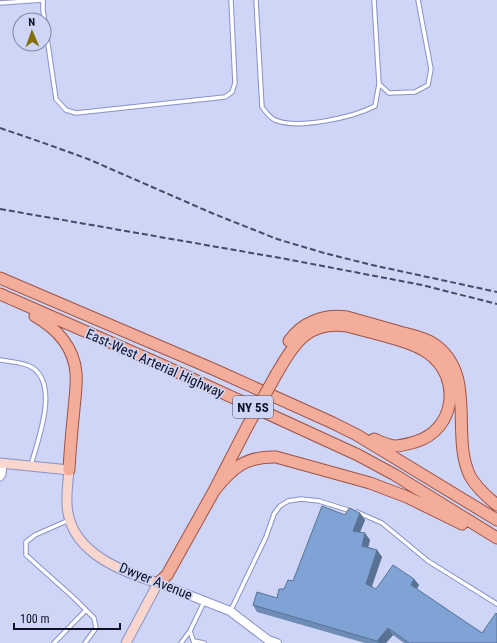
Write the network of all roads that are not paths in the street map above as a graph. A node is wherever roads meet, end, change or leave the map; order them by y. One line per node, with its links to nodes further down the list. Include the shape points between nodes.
1 (43, 0): 2 (lane, via 56,99 66,110 76,113 225,98 232,92 235,84); 6 (lane)
2 (231, 0)
3 (256, 0): 7 (lane, via 262,107 269,116 292,123 326,121 364,111 375,106)
4 (374, 0): 7 (lane)
5 (418, 0): 7 (lane, via 431,69 428,85 415,92 389,93)
6 (0, 4)
7 (379, 84)
8 (0, 278): 12 (main road, East-West Arterial Highway / NY 5S, via 185,356)
9 (2, 295): 16 (main road, via 47,323 60,335 73,357 76,380); 22 (main road, East-West Arterial Highway / NY 5S, via 358,454)
10 (0, 360): 15 (lane, via 33,368 46,390 45,409)
11 (275, 372): 12 (main road, via 302,337 325,326 339,325 420,348 437,361 445,372 450,396 449,408 439,427 419,441 404,446 385,444); 13 (main road, bridge); 19 (main road, via 293,335 312,321 325,317 347,316 422,338 434,344 452,363 458,378 462,446 470,477)
12 (333, 423): 21 (main road, East-West Arterial Highway / NY 5S)
13 (244, 426): 18 (main road); 24 (main road, via 159,575)
14 (1, 463): 15 (main road); 17 (street)
15 (31, 466): 16 (main road)
16 (69, 470): 20 (main road, Dwyer Avenue, via 67,501)
17 (0, 477)
18 (214, 491): 23 (main road, via 234,468 262,457 276,457 370,483 432,508); 24 (main road, via 167,576)
19 (497, 504)
20 (70, 519): 24 (main road, Dwyer Avenue, via 77,536 88,549 132,575); 27 (lane, via 35,535 26,542 26,555)
21 (497, 520)
22 (497, 538)
23 (497, 542)
24 (158, 583): 25 (street, Dwyer Avenue); 33 (main road)
25 (204, 600): 28 (street, Dwyer Avenue); 29 (lane)
26 (497, 604): 28 (lane, via 428,561 382,523 356,512 301,499 288,501 274,514 266,537)
27 (86, 610): 31 (lane); 32 (lane, via 94,618 96,628)
28 (230, 611): 36 (street, Dwyer Avenue, via 268,640)
29 (190, 631): 30 (lane); 34 (lane)
30 (194, 642): 35 (lane)
31 (54, 643)
32 (84, 643)
33 (126, 643)
34 (181, 643)
35 (204, 643)
36 (277, 643)

